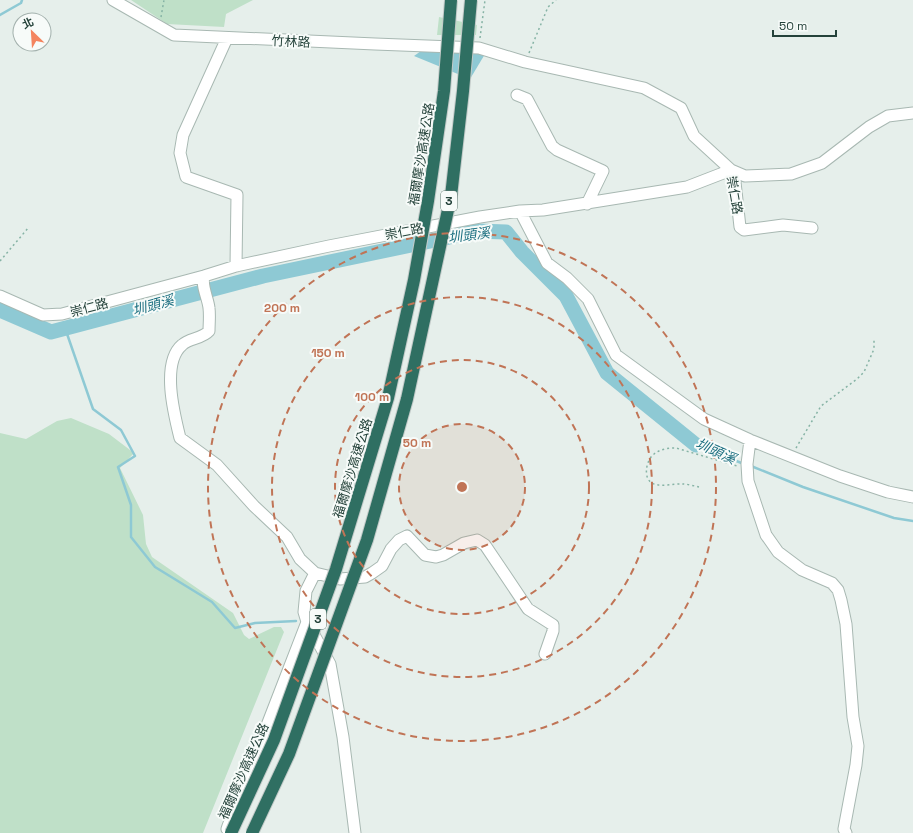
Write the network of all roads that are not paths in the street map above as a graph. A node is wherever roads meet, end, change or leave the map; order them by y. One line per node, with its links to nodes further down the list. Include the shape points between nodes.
1 (112, 0): 4 (street, 竹林路, via 174,34)
2 (451, 0): 19 (highway, 福爾摩沙高速公路 / 3, bridge, via 444,91 428,200 414,280 388,398 336,569 274,740)
3 (471, 0): 20 (highway, 3, bridge, via 451,196 407,399 367,540 289,754)
4 (228, 38): 7 (street, 竹林路, via 479,48 525,62 644,88 681,108 694,136); 11 (street, via 183,135 180,153 186,177 237,195)
5 (517, 94): 8 (street, via 527,99 552,146 603,171)
6 (913, 113): 7 (street, via 888,116 822,163 790,174 745,176)
7 (731, 170): 8 (street, 崇仁路, via 687,187); 10 (street, 崇仁路, via 735,182 740,227 744,230 783,225)
8 (587, 204): 9 (street, 崇仁路)
9 (520, 211): 11 (street, 崇仁路, via 464,219); 14 (street, via 547,263 588,299 616,355 704,419)
10 (812, 228)
11 (236, 266): 12 (street, 崇仁路)
12 (204, 277): 13 (street, 崇仁路, via 62,314 43,315); 16 (street, via 209,308 209,331 205,336 183,344 171,365 174,414 180,438 217,465 254,506 287,537 300,559)
13 (0, 296)
14 (750, 443): 15 (street, via 888,492); 22 (street, via 748,481 766,535 778,552 802,570 832,583 842,600 858,746 844,829)
15 (913, 496)
16 (315, 573): 17 (street, via 306,591 304,612); 18 (street, via 340,579 365,577 382,566 391,549 407,536 425,555 436,557 443,556 464,543 478,540 485,545 528,609 553,625)
17 (307, 622): 19 (street, via 228,826 227,829); 21 (street, via 330,664 343,736)
18 (545, 654)
19 (231, 833)
20 (252, 833)
21 (354, 833)
22 (846, 833)

